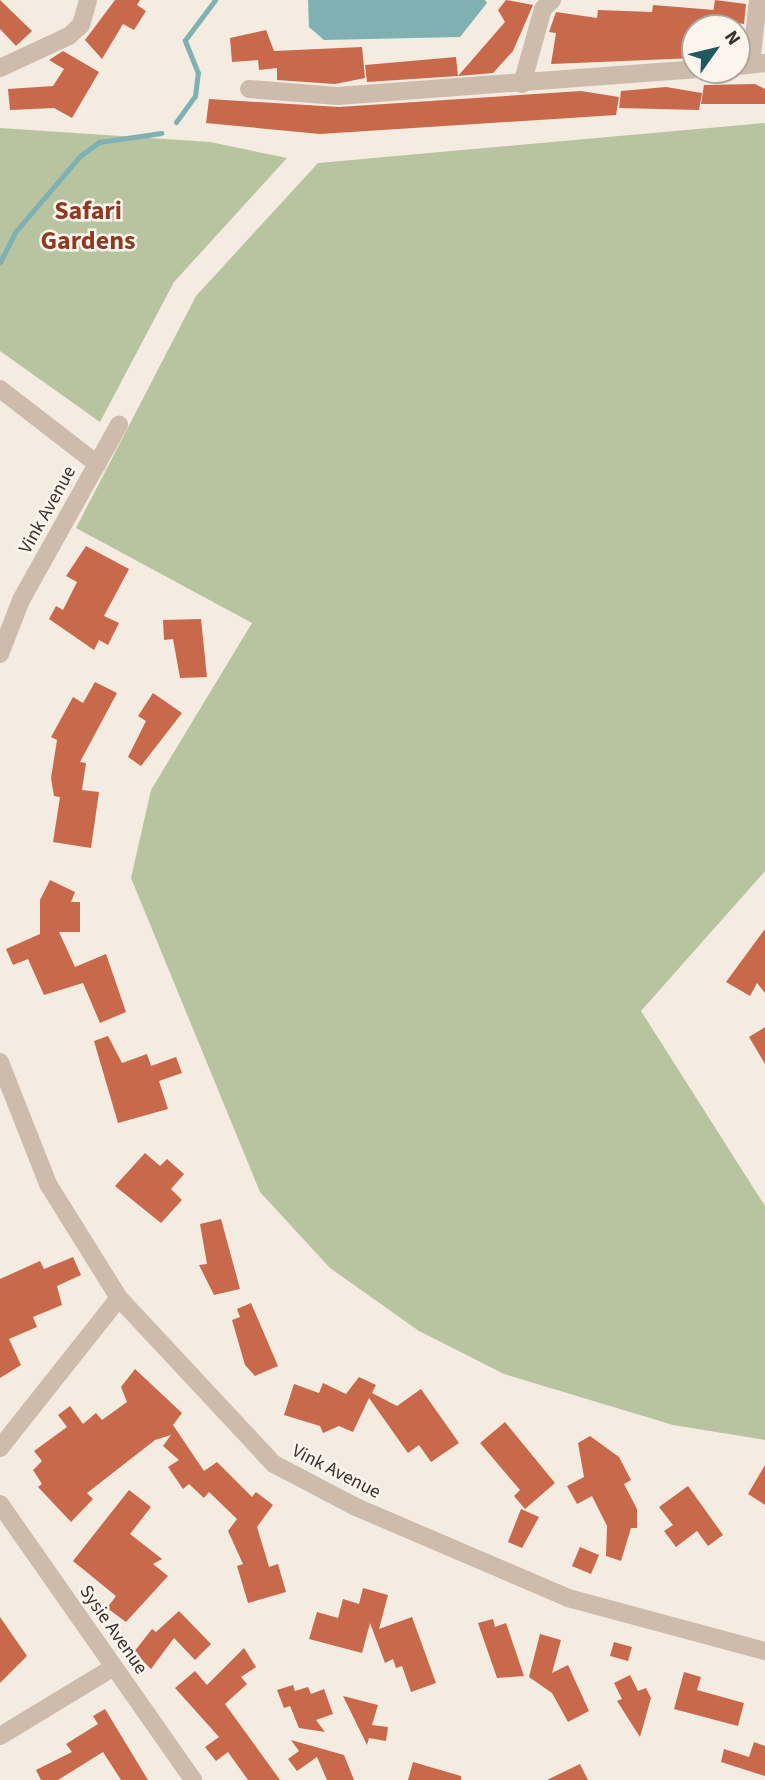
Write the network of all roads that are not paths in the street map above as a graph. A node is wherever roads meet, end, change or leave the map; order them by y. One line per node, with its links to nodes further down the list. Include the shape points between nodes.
1 (88, 0): 5 (street, via 81,25 69,36)
2 (552, 0): 7 (street, via 543,9)
3 (758, 0): 4 (street)
4 (751, 64)
5 (0, 68)
6 (681, 70): 7 (street)
7 (522, 84): 8 (street, via 338,96)
8 (249, 89)
9 (0, 389): 11 (street)
10 (119, 425): 11 (street, Vink Avenue)
11 (97, 464): 12 (street, Vink Avenue, via 21,600)
12 (0, 654)
13 (0, 1062): 14 (street, Vink Avenue, via 48,1184)
14 (119, 1298): 15 (street); 17 (street, Vink Avenue, via 245,1437 274,1464 316,1488 568,1598)
15 (0, 1448)
16 (0, 1504): 18 (street, Sysie Avenue)
17 (765, 1651)
18 (114, 1667): 19 (street); 20 (street, Sysie Avenue)
19 (0, 1736)
20 (193, 1780)

